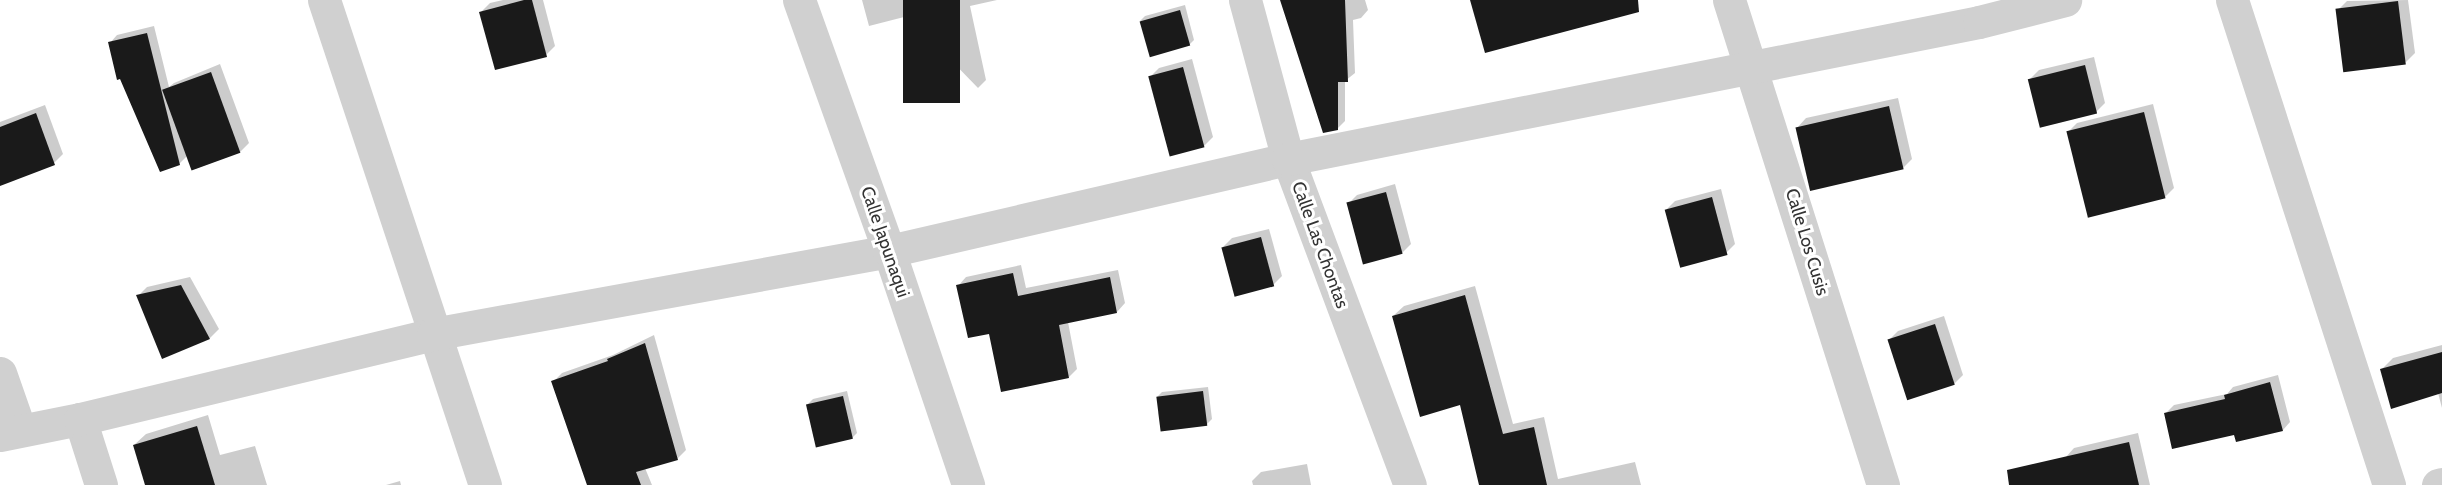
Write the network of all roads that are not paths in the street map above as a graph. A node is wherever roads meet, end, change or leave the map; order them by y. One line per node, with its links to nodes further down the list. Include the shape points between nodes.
1 (324, 0): 10 (street)
2 (798, 0): 9 (street, Calle Japunaqui)
3 (1245, 0): 8 (street, Calle Las Chontas)
4 (1729, 0): 7 (street, Calle Los Cusis)
5 (2065, 0): 7 (street, via 1979,22)
6 (2232, 0): 19 (street)
7 (1752, 68): 8 (street); 18 (street, Calle Los Cusis)
8 (1288, 159): 9 (street); 17 (street, Calle Las Chontas)
9 (888, 251): 10 (street); 16 (street, Calle Japunaqui)
10 (433, 334): 12 (street); 15 (street)
11 (0, 373): 13 (street)
12 (80, 419): 13 (street); 14 (street)
13 (10, 432)
14 (101, 485)
15 (485, 485)
16 (968, 485)
17 (1410, 485)
18 (1883, 485)
19 (2389, 485)

